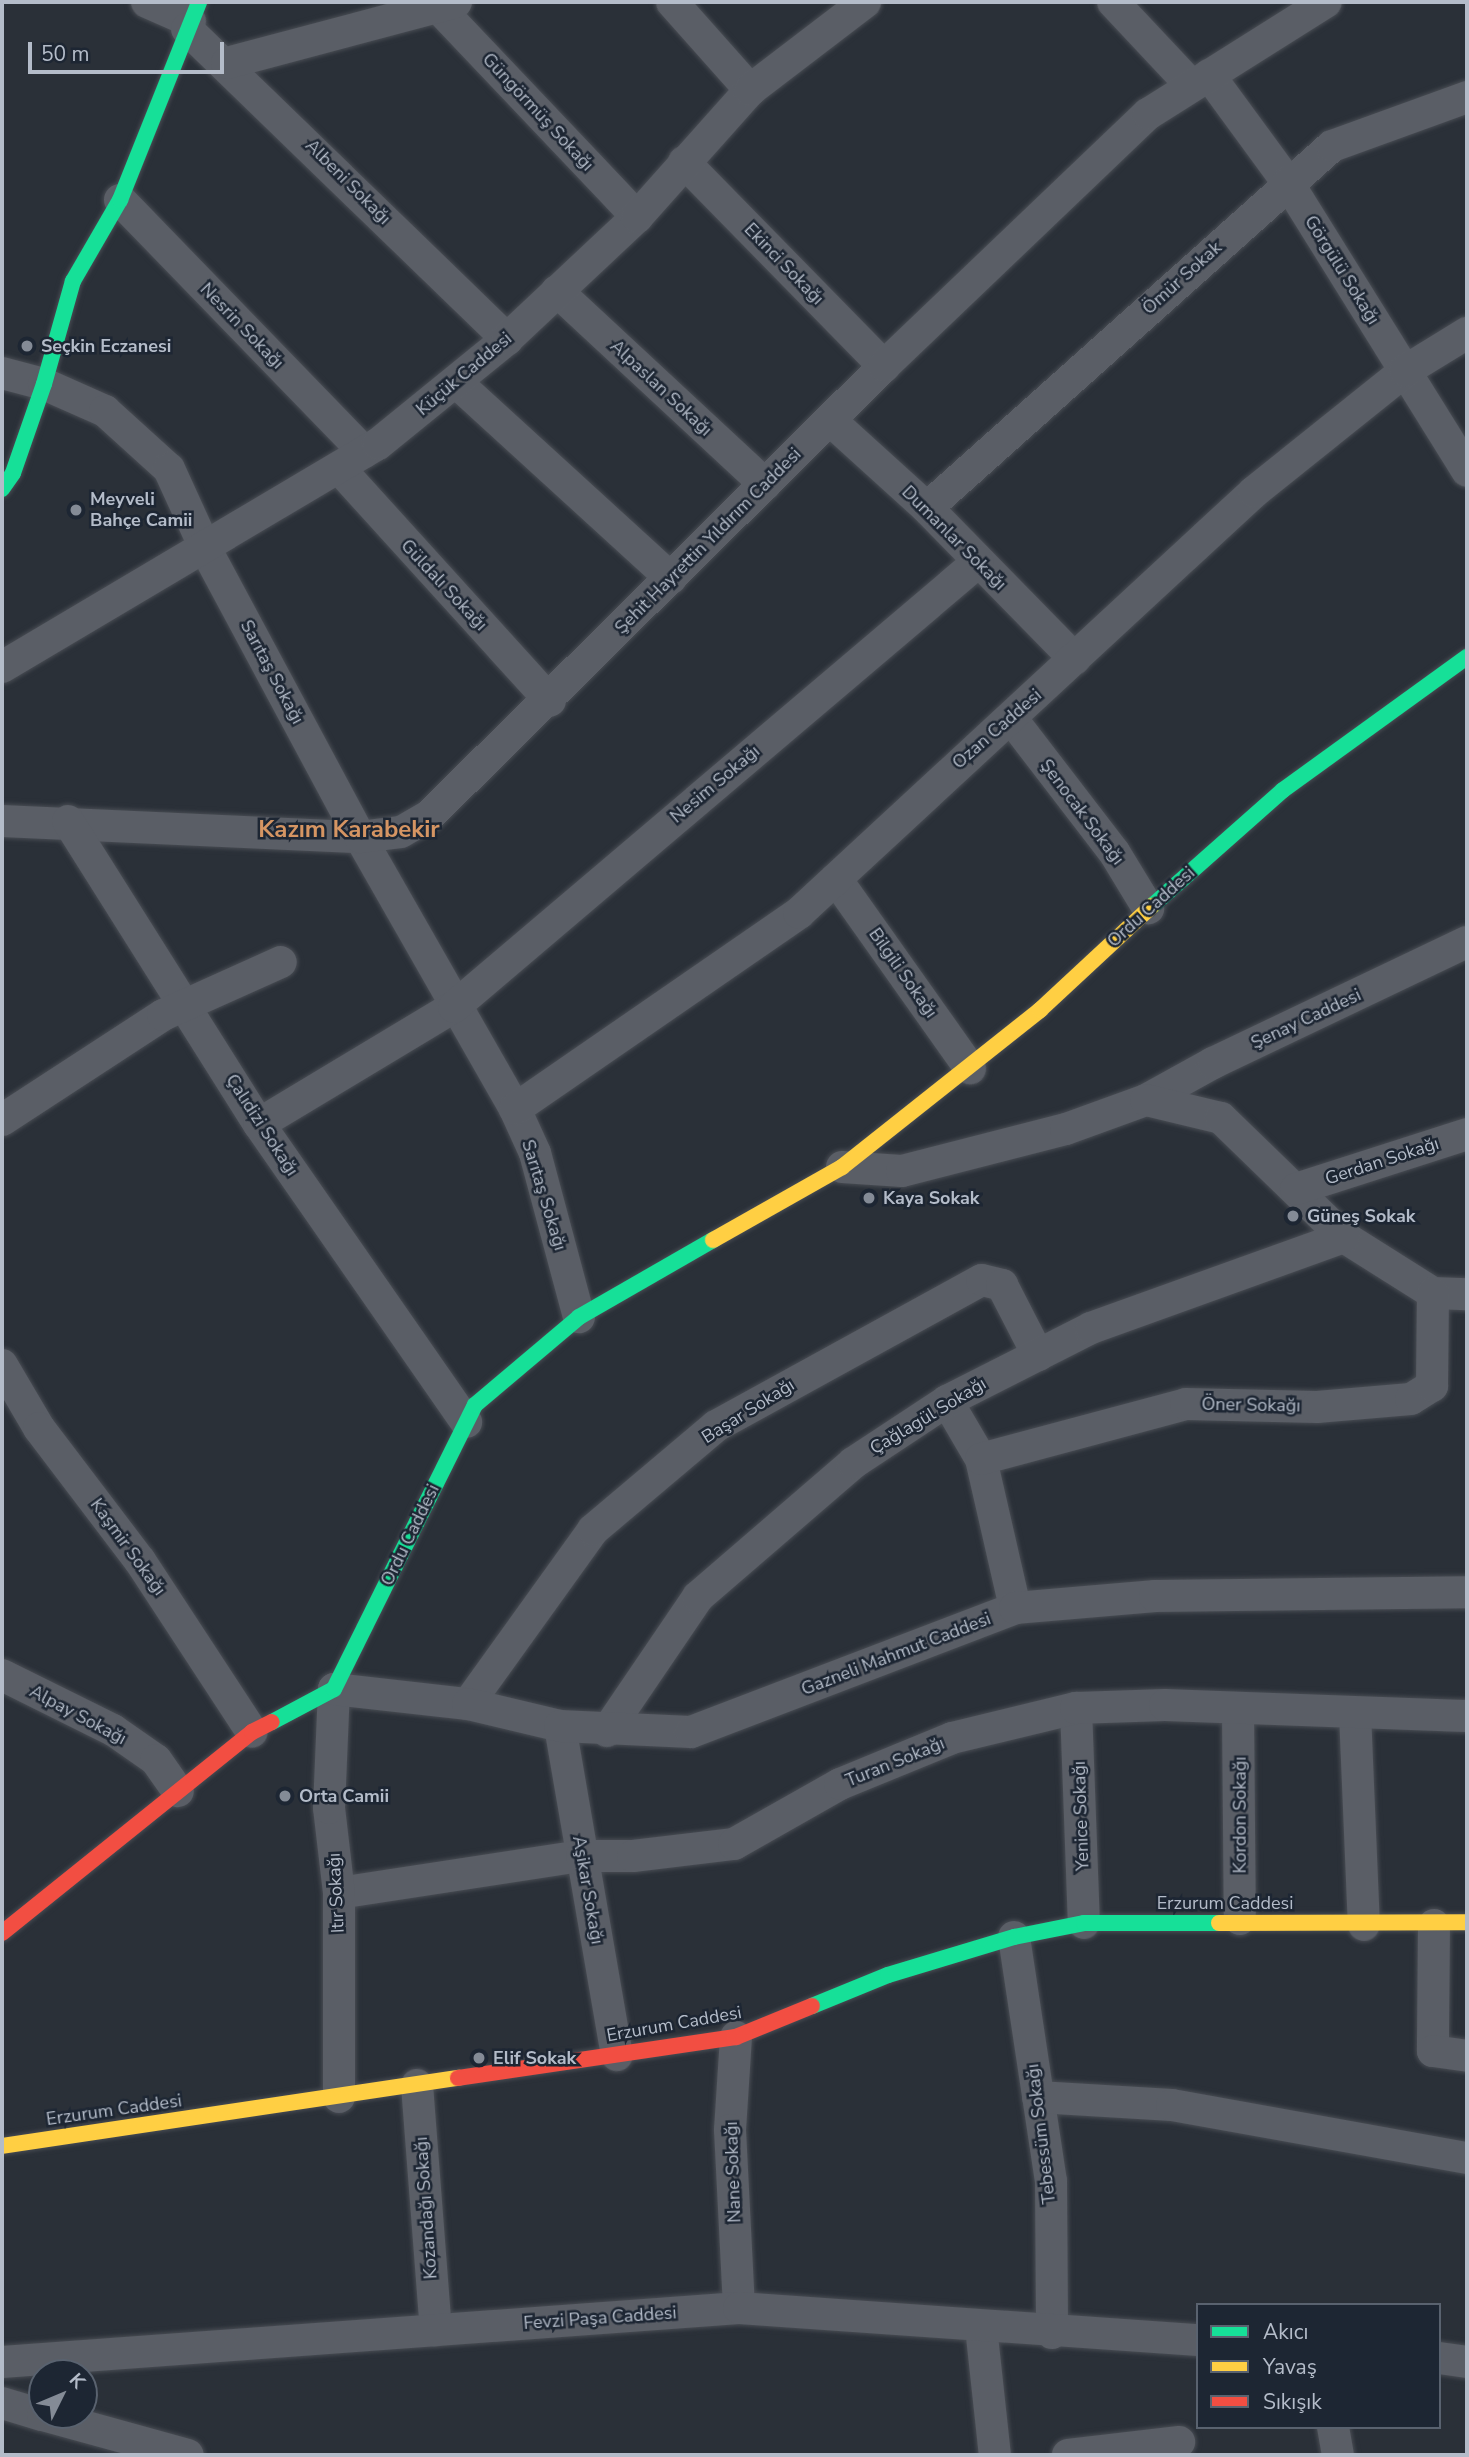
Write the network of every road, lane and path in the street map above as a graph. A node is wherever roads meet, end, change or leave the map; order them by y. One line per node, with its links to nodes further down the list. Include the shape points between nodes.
1 (148, 2): 8 (street, Albeni Sokağı)
2 (672, 2): 11 (street)
3 (865, 2): 11 (street, Küçük Caddesi)
4 (1113, 2): 10 (street, Görgülü Sokağı)
5 (1326, 2): 10 (street, Şehit Hayrettin Yıldırım Caddesi)
6 (448, 5): 7 (street); 16 (street, Güngörmüş Sokağı)
7 (399, 9): 9 (street)
8 (192, 17): 9 (street, Albeni Sokağı); 15 (street)
9 (227, 63): 19 (street, Albeni Sokağı)
10 (1200, 80): 14 (street, Görgülü Sokağı); 20 (street, Şehit Hayrettin Yıldırım Caddesi, via 1148,114)
11 (750, 90): 13 (street, Küçük Caddesi)
12 (1467, 97): 14 (street, Ömür Sokak, via 1332,146)
13 (684, 162): 16 (street, Küçük Caddesi); 20 (street, Ekinci Sokağı)
14 (1288, 183): 21 (street, Görgülü Sokağı); 30 (street, Ömür Sokak)
15 (120, 200): 24 (street, via 73,281); 26 (street, Nesrin Sokağı)
16 (637, 217): 17 (street, Küçük Caddesi)
17 (558, 292): 19 (street, Küçük Caddesi); 28 (street, Alpaslan Sokağı)
18 (1467, 333): 21 (street, Ozan Caddesi)
19 (507, 339): 23 (street, Küçük Caddesi)
20 (884, 366): 25 (street, Şehit Hayrettin Yıldırım Caddesi)
21 (1405, 371): 27 (street, Görgülü Sokağı); 35 (street, Ozan Caddesi, via 1254,492)
22 (2, 373): 24 (street, Sarıtaş Sokağı)
23 (456, 382): 26 (street, Küçük Caddesi); 33 (street)
24 (44, 384): 29 (street, via 13,473); 31 (street, Sarıtaş Sokağı, via 105,411 169,469)
25 (830, 419): 28 (street, Şehit Hayrettin Yıldırım Caddesi); 30 (street, Dumanlar Sokağı)
26 (351, 460): 31 (street, Küçük Caddesi); 37 (street, Güldalı Sokağı)
27 (1467, 471)
28 (765, 484): 33 (street, Şehit Hayrettin Yıldırım Caddesi)
29 (2, 489)
30 (927, 508): 32 (street, Dumanlar Sokağı)
31 (205, 548): 36 (street, Küçük Caddesi); 41 (street, Sarıtaş Sokağı)
32 (978, 562): 35 (street, Dumanlar Sokağı); 47 (street, Nesim Sokağı)
33 (671, 578): 37 (street, Şehit Hayrettin Yıldırım Caddesi)
34 (1467, 657): 43 (street, Ordu Caddesi, via 1283,790)
35 (1075, 659): 38 (street, Ozan Caddesi)
36 (2, 667)
37 (550, 701): 41 (street, Şehit Hayrettin Yıldırım Caddesi, via 429,816 401,832)
38 (1011, 718): 42 (street, Ozan Caddesi); 43 (street, Şenocak Sokağı, via 1114,852)
39 (2, 821): 40 (street, Şehit Hayrettin Yıldırım Caddesi)
40 (68, 821): 41 (street, Şehit Hayrettin Yıldırım Caddesi); 46 (street, Çalıdizi Sokağı)
41 (360, 836): 47 (street, Sarıtaş Sokağı)
42 (836, 879): 48 (street, Bilgili Sokağı); 50 (street, Ozan Caddesi, via 799,913)
43 (1148, 908): 48 (street, Ordu Caddesi, via 1040,1010)
44 (1467, 942): 49 (street, Şenay Caddesi, via 1213,1063)
45 (281, 962): 46 (street)
46 (186, 1003): 51 (street); 52 (street, Çalıdizi Sokağı)
47 (454, 1007): 50 (street, Sarıtaş Sokağı); 52 (street)
48 (970, 1068): 54 (street, Ordu Caddesi)
49 (1146, 1100): 54 (street, via 1066,1129 902,1171); 55 (street, via 1221,1118)
50 (515, 1110): 59 (street, Sarıtaş Sokağı, via 535,1153)
51 (2, 1120)
52 (259, 1124): 64 (street, Çalıdizi Sokağı)
53 (1467, 1134): 55 (street, Gerdan Sokağı)
54 (842, 1167): 59 (street, Ordu Caddesi)
55 (1296, 1189): 56 (street)
56 (1345, 1237): 57 (street); 60 (street, Çağlagül Sokağı, via 1091,1328)
57 (1433, 1293): 58 (street); 65 (street, Öner Sokağı, via 1432,1386 1412,1399 1317,1406 1186,1404)
58 (1467, 1294)
59 (579, 1317): 64 (street, Ordu Caddesi, via 475,1405)
60 (1038, 1355): 63 (street, Çağlagül Sokağı); 70 (street, Başar Sokağı, via 1002,1285 982,1280 716,1426 593,1530)
61 (2, 1365): 62 (street, Kaşmir Sokağı)
62 (10, 1399): 77 (street, Kaşmir Sokağı, via 141,1561)
63 (947, 1401): 65 (street); 76 (street, Çağlagül Sokağı, via 853,1463 698,1597)
64 (466, 1422): 69 (street, Ordu Caddesi)
65 (981, 1459): 67 (street)
66 (1467, 1592): 67 (street, Gazneli Mahmut Caddesi, via 1155,1596)
67 (1015, 1608): 76 (street, Gazneli Mahmut Caddesi, via 691,1732)
68 (2, 1675): 78 (street, Alpay Sokağı, via 113,1730 156,1760)
69 (334, 1689): 70 (street, Gazneli Mahmut Caddesi); 77 (street); 80 (street, Itır Sokağı, via 329,1808)
70 (468, 1704): 75 (street, Gazneli Mahmut Caddesi)
71 (1076, 1708): 72 (street, Turan Sokağı, via 1165,1705); 79 (street, Turan Sokağı, via 938,1744 830,1789 734,1844 633,1856); 83 (street, Yenice Sokağı)
72 (1238, 1710): 73 (street, Turan Sokağı); 81 (street, Kordon Sokağı)
73 (1355, 1713): 74 (street, Turan Sokağı); 84 (street)
74 (1467, 1716)
75 (560, 1726): 76 (street, Gazneli Mahmut Caddesi); 79 (street, Aşikar Sokağı)
76 (607, 1731)
77 (252, 1732): 78 (street)
78 (178, 1791): 86 (street)
79 (582, 1856): 80 (street, Turan Sokağı); 89 (street, Aşikar Sokağı)
80 (339, 1893): 92 (street, Itır Sokağı)
81 (1240, 1919): 83 (street, Erzurum Caddesi); 84 (street, Erzurum Caddesi)
82 (1467, 1922): 85 (street, Erzurum Caddesi)
83 (1084, 1923): 87 (street, Erzurum Caddesi)
84 (1364, 1925): 85 (street, Erzurum Caddesi)
85 (1434, 1925): 90 (street, via 1433,2051)
86 (2, 1933)
87 (1014, 1937): 88 (street, Erzurum Caddesi, via 888,1975); 93 (street, Tebessüm Sokağı)
88 (736, 2037): 89 (street, Erzurum Caddesi); 96 (street, Nane Sokağı, via 730,2130)
89 (617, 2055): 91 (street, Erzurum Caddesi)
90 (1467, 2056)
91 (417, 2085): 92 (street, Erzurum Caddesi); 98 (street, Kozandağı Sokağı)
92 (339, 2097): 94 (street, Erzurum Caddesi)
93 (1038, 2097): 95 (street, via 1172,2105); 99 (street, Tebessüm Sokağı, via 1051,2181)
94 (2, 2146)
95 (1467, 2158)
96 (739, 2308): 97 (street, Fevzi Paşa Caddesi); 98 (street, Fevzi Paşa Caddesi)
97 (981, 2327): 99 (street, Fevzi Paşa Caddesi); 110 (street)
98 (436, 2330): 103 (street, Fevzi Paşa Caddesi)
99 (1052, 2333): 100 (street, Fevzi Paşa Caddesi)
100 (1196, 2340)
101 (1441, 2358): 102 (street)
102 (1467, 2362)
103 (4, 2369)
104 (2, 2403): 105 (street)
105 (28, 2411)
106 (94, 2429): 109 (street)
107 (1334, 2429): 112 (street)
108 (1179, 2442): 111 (street)
109 (188, 2455)
110 (995, 2455)
111 (1068, 2455)
112 (1338, 2455)

